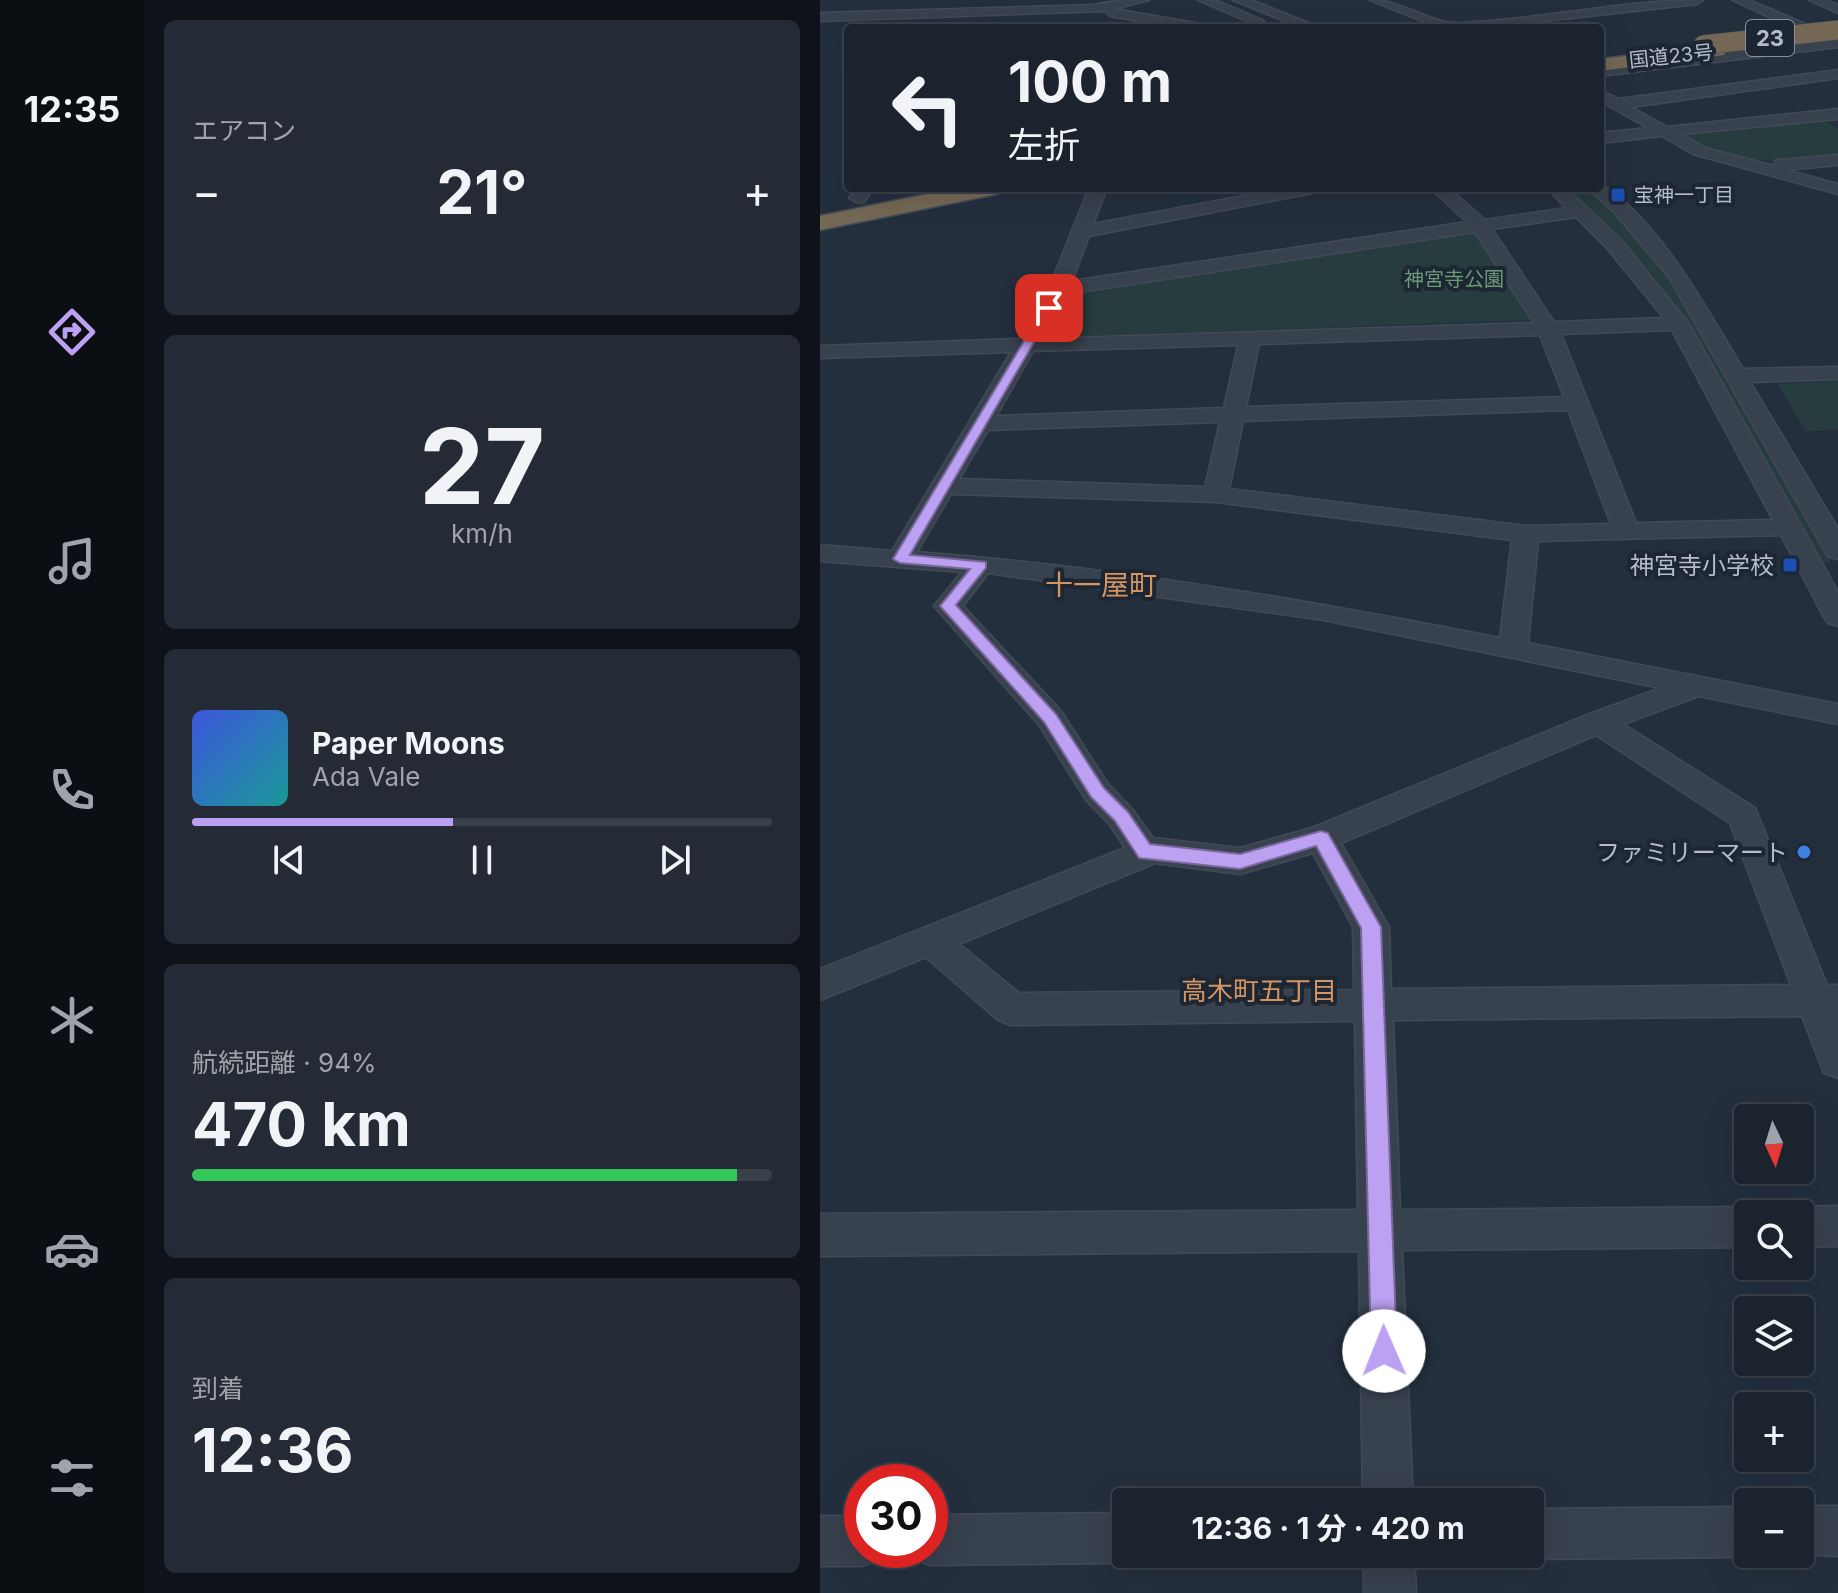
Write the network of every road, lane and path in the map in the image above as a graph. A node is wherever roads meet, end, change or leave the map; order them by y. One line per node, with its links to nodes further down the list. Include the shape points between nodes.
1 (898, 0): 14 (street)
2 (1070, 0): 11 (street)
3 (1143, 0): 11 (street)
4 (1204, 0): 16 (street)
5 (1239, 0): 21 (street)
6 (1376, 0): 22 (street)
7 (1697, 0): 10 (street)
8 (1738, 0): 24 (street)
9 (1815, 0): 12 (street)
10 (1644, 2): 23 (street)
11 (1093, 9): 13 (street); 18 (street)
12 (1838, 9)
13 (1031, 11): 14 (street); 17 (street)
14 (891, 15): 15 (street)
15 (820, 17)
16 (1261, 22): 19 (street); 20 (street)
17 (1027, 24)
18 (1178, 24)
19 (1253, 24)
20 (1266, 24)
21 (1303, 24)
22 (1440, 24)
23 (1481, 24)
24 (1803, 28): 26 (street); 28 (street)
25 (1838, 30): 27 (highway, 国道23号 / 23, bridge)
26 (1838, 41): 27 (highway, 国道23号 / 23); 31 (street)
27 (1710, 48): 29 (highway, 国道23号 / 23); 30 (highway, 国道23号 / 23)
28 (1604, 53)
29 (1604, 54)
30 (1604, 64)
31 (1604, 71)
32 (1838, 74): 34 (street)
33 (1604, 97): 34 (street)
34 (1617, 104): 36 (street)
35 (1833, 118): 36 (street)
36 (1663, 129): 37 (street); 39 (street, via 1699,151)
37 (1604, 137)
38 (1838, 160): 39 (street)
39 (1761, 167): 40 (street)
40 (1838, 189)
41 (972, 192): 50 (highway)
42 (1097, 192): 52 (street)
43 (1291, 192): 52 (street)
44 (1443, 192): 51 (street)
45 (1560, 192): 49 (street)
46 (1601, 192): 60 (street, via 1677,275)
47 (862, 193): 48 (highway)
48 (820, 205)
49 (1579, 211): 51 (street); 54 (street, via 1614,244)
50 (820, 223)
51 (1480, 225): 53 (street); 55 (street)
52 (1082, 232): 53 (street)
53 (1059, 289): 57 (street)
54 (1679, 324): 55 (street); 66 (street)
55 (1548, 328): 56 (street); 61 (street)
56 (1250, 338): 57 (street); 62 (street)
57 (1027, 346): 58 (street); 63 (street)
58 (820, 352)
59 (1838, 373): 60 (street)
60 (1738, 376): 69 (street)
61 (1577, 403): 62 (street); 67 (street)
62 (1233, 414): 63 (street); 65 (street)
63 (981, 423): 64 (street)
64 (944, 486): 65 (street); 71 (street)
65 (1216, 495): 68 (street)
66 (1790, 527): 67 (street); 73 (street)
67 (1627, 532): 68 (street)
68 (1526, 534): 74 (street)
69 (1838, 551)
70 (820, 553): 71 (street)
71 (900, 559): 72 (street)
72 (981, 565): 74 (street, via 1324,612); 79 (street, via 948,606 1050,718 1097,792)
73 (1838, 617)
74 (1513, 649): 75 (street)
75 (1697, 686): 76 (street); 77 (street)
76 (1838, 714)
77 (1598, 722): 78 (street); 82 (street, via 1744,816)
78 (1321, 838): 79 (street, via 1240,861); 83 (street, via 1371,927)
79 (1146, 853): 80 (street)
80 (930, 940): 81 (street); 83 (street, via 1011,1009)
81 (820, 985)
82 (1826, 1000): 83 (street); 84 (street)
83 (1376, 1007): 88 (street)
84 (1838, 1061)
85 (1838, 1226): 87 (street)
86 (1734, 1227): 88 (street)
87 (1814, 1227)
88 (1381, 1230): 89 (street); 90 (street)
89 (820, 1235)
90 (1388, 1488)
91 (1814, 1531): 92 (street)
92 (1838, 1531)
93 (1734, 1532): 94 (street)
94 (1544, 1534)
95 (1112, 1538): 96 (street)
96 (948, 1540)
97 (820, 1541): 98 (street)
98 (844, 1541)
99 (1389, 1568): 100 (street)
100 (1390, 1593)

